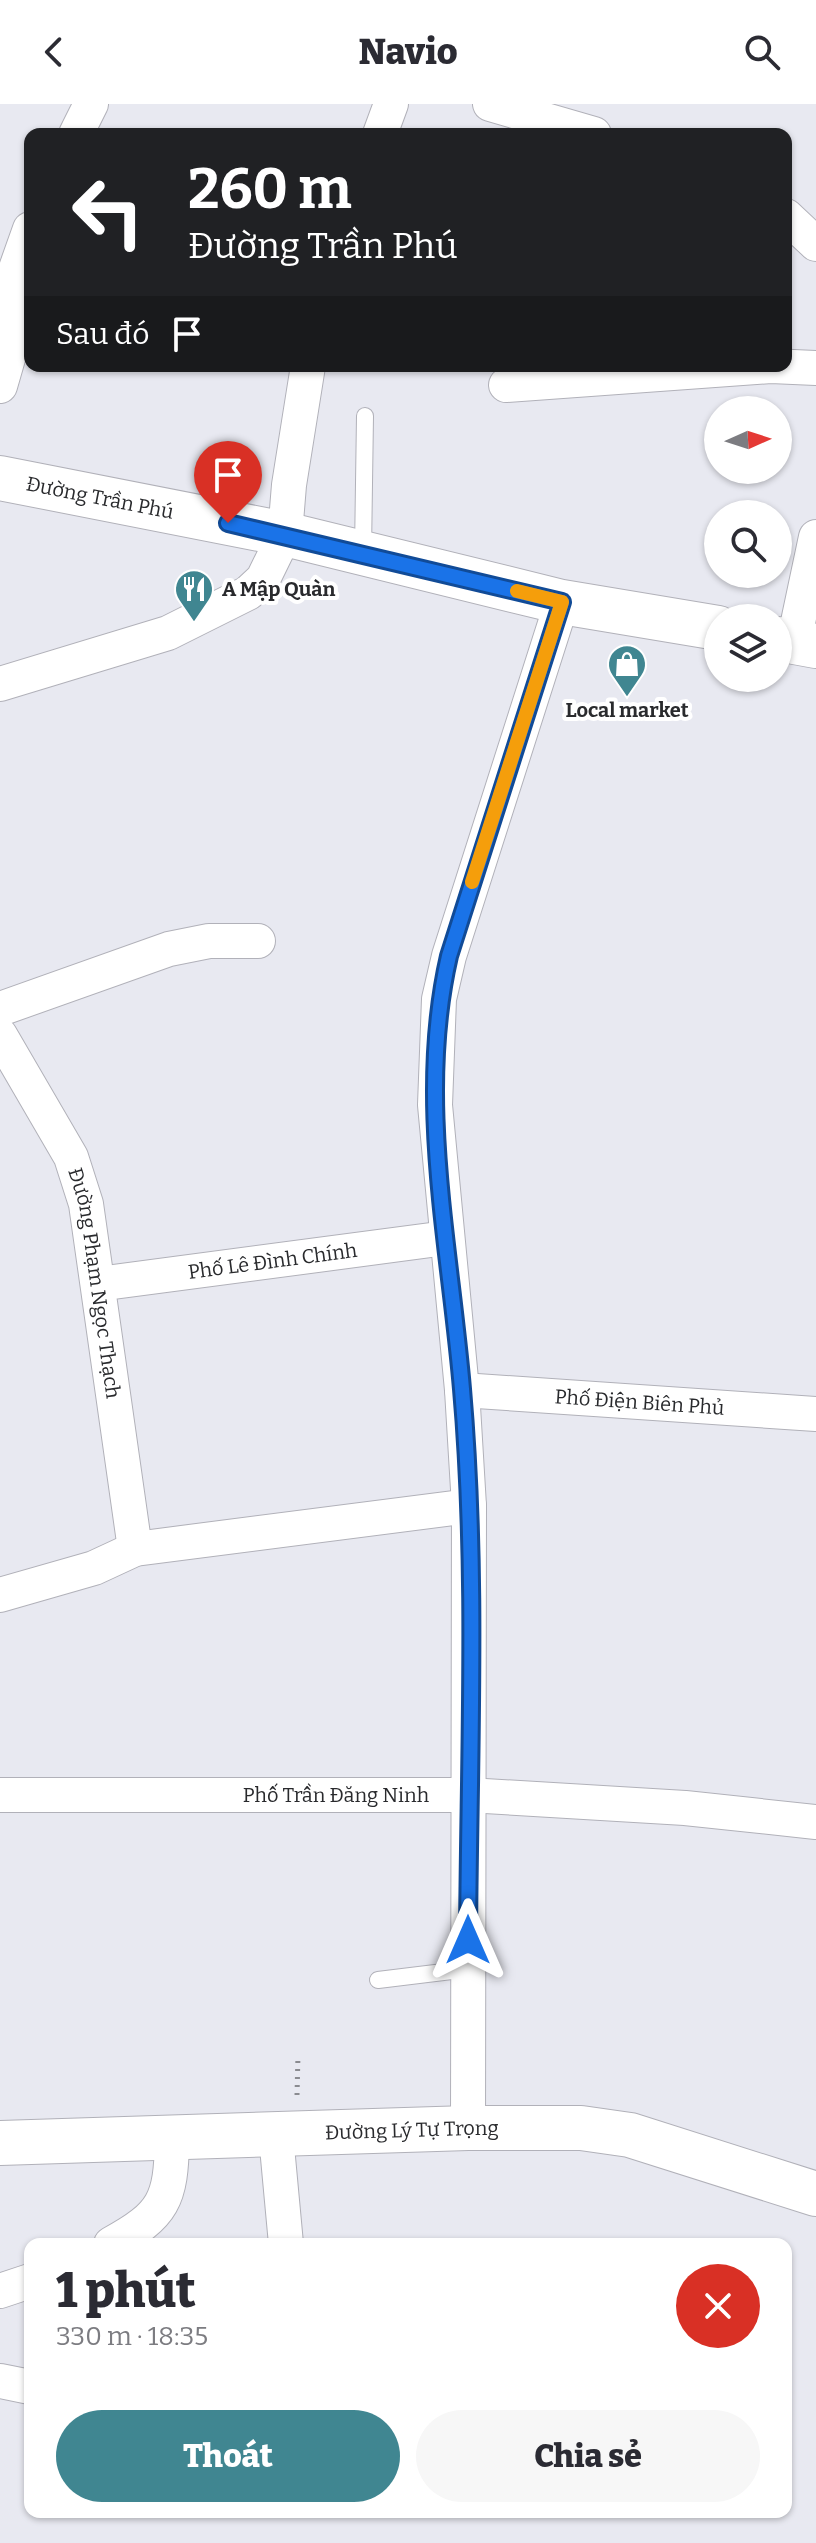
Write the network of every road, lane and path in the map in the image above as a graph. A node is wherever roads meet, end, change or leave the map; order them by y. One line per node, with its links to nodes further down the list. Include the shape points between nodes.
1 (91, 104): 4 (street)
2 (391, 104): 5 (street)
3 (490, 104): 6 (street)
4 (79, 128)
5 (382, 128)
6 (573, 128)
7 (792, 222): 8 (street)
8 (816, 244)
9 (24, 246): 15 (street, via 14,274 15,334)
10 (792, 367): 11 (street)
11 (816, 368)
12 (307, 372): 18 (street)
13 (687, 372): 14 (street)
14 (506, 385)
15 (0, 386)
16 (365, 416): 20 (lane)
17 (0, 478): 18 (street, Đường Trần Phú)
18 (285, 534): 20 (street, Đường Trần Phú); 24 (street, via 263,579 248,593 168,633)
19 (816, 537): 23 (street)
20 (363, 553): 21 (street, Đường Trần Phú)
21 (562, 602): 22 (street, Đường Trần Phú); 28 (street, via 439,999 435,1105)
22 (704, 626)
23 (796, 642)
24 (0, 684)
25 (258, 941): 26 (street, via 209,941 169,949)
26 (0, 1009)
27 (0, 1035): 29 (street, Đường Phạm Ngọc Thạch, via 71,1157 86,1204)
28 (446, 1238): 29 (street, Phố Lê Đình Chính); 30 (street)
29 (98, 1284): 33 (street, Đường Phạm Ngọc Thạch)
30 (462, 1390): 31 (street, Phố Điện Biên Phủ); 32 (street)
31 (816, 1414)
32 (469, 1506): 33 (street); 36 (street)
33 (135, 1549): 34 (street, via 94,1568)
34 (0, 1595)
35 (0, 1795): 36 (street, Phố Trần Đăng Ninh)
36 (468, 1795): 37 (street, Phố Trần Đăng Ninh); 38 (street)
37 (816, 1822)
38 (468, 1969): 39 (lane); 40 (street)
39 (378, 1980)
40 (468, 2128): 41 (street, Đường Lý Tự Trọng); 44 (street, Đường Lý Tự Trọng, via 581,2128 630,2135)
41 (276, 2136): 42 (street, Đường Lý Tự Trọng); 46 (street)
42 (172, 2140): 43 (street, Đường Lý Tự Trọng); 45 (street, via 164,2202 147,2224)
43 (0, 2143)
44 (816, 2194)
45 (122, 2238)
46 (285, 2238)
47 (24, 2283): 48 (street)
48 (0, 2291)
49 (0, 2381): 50 (street)
50 (24, 2386)

